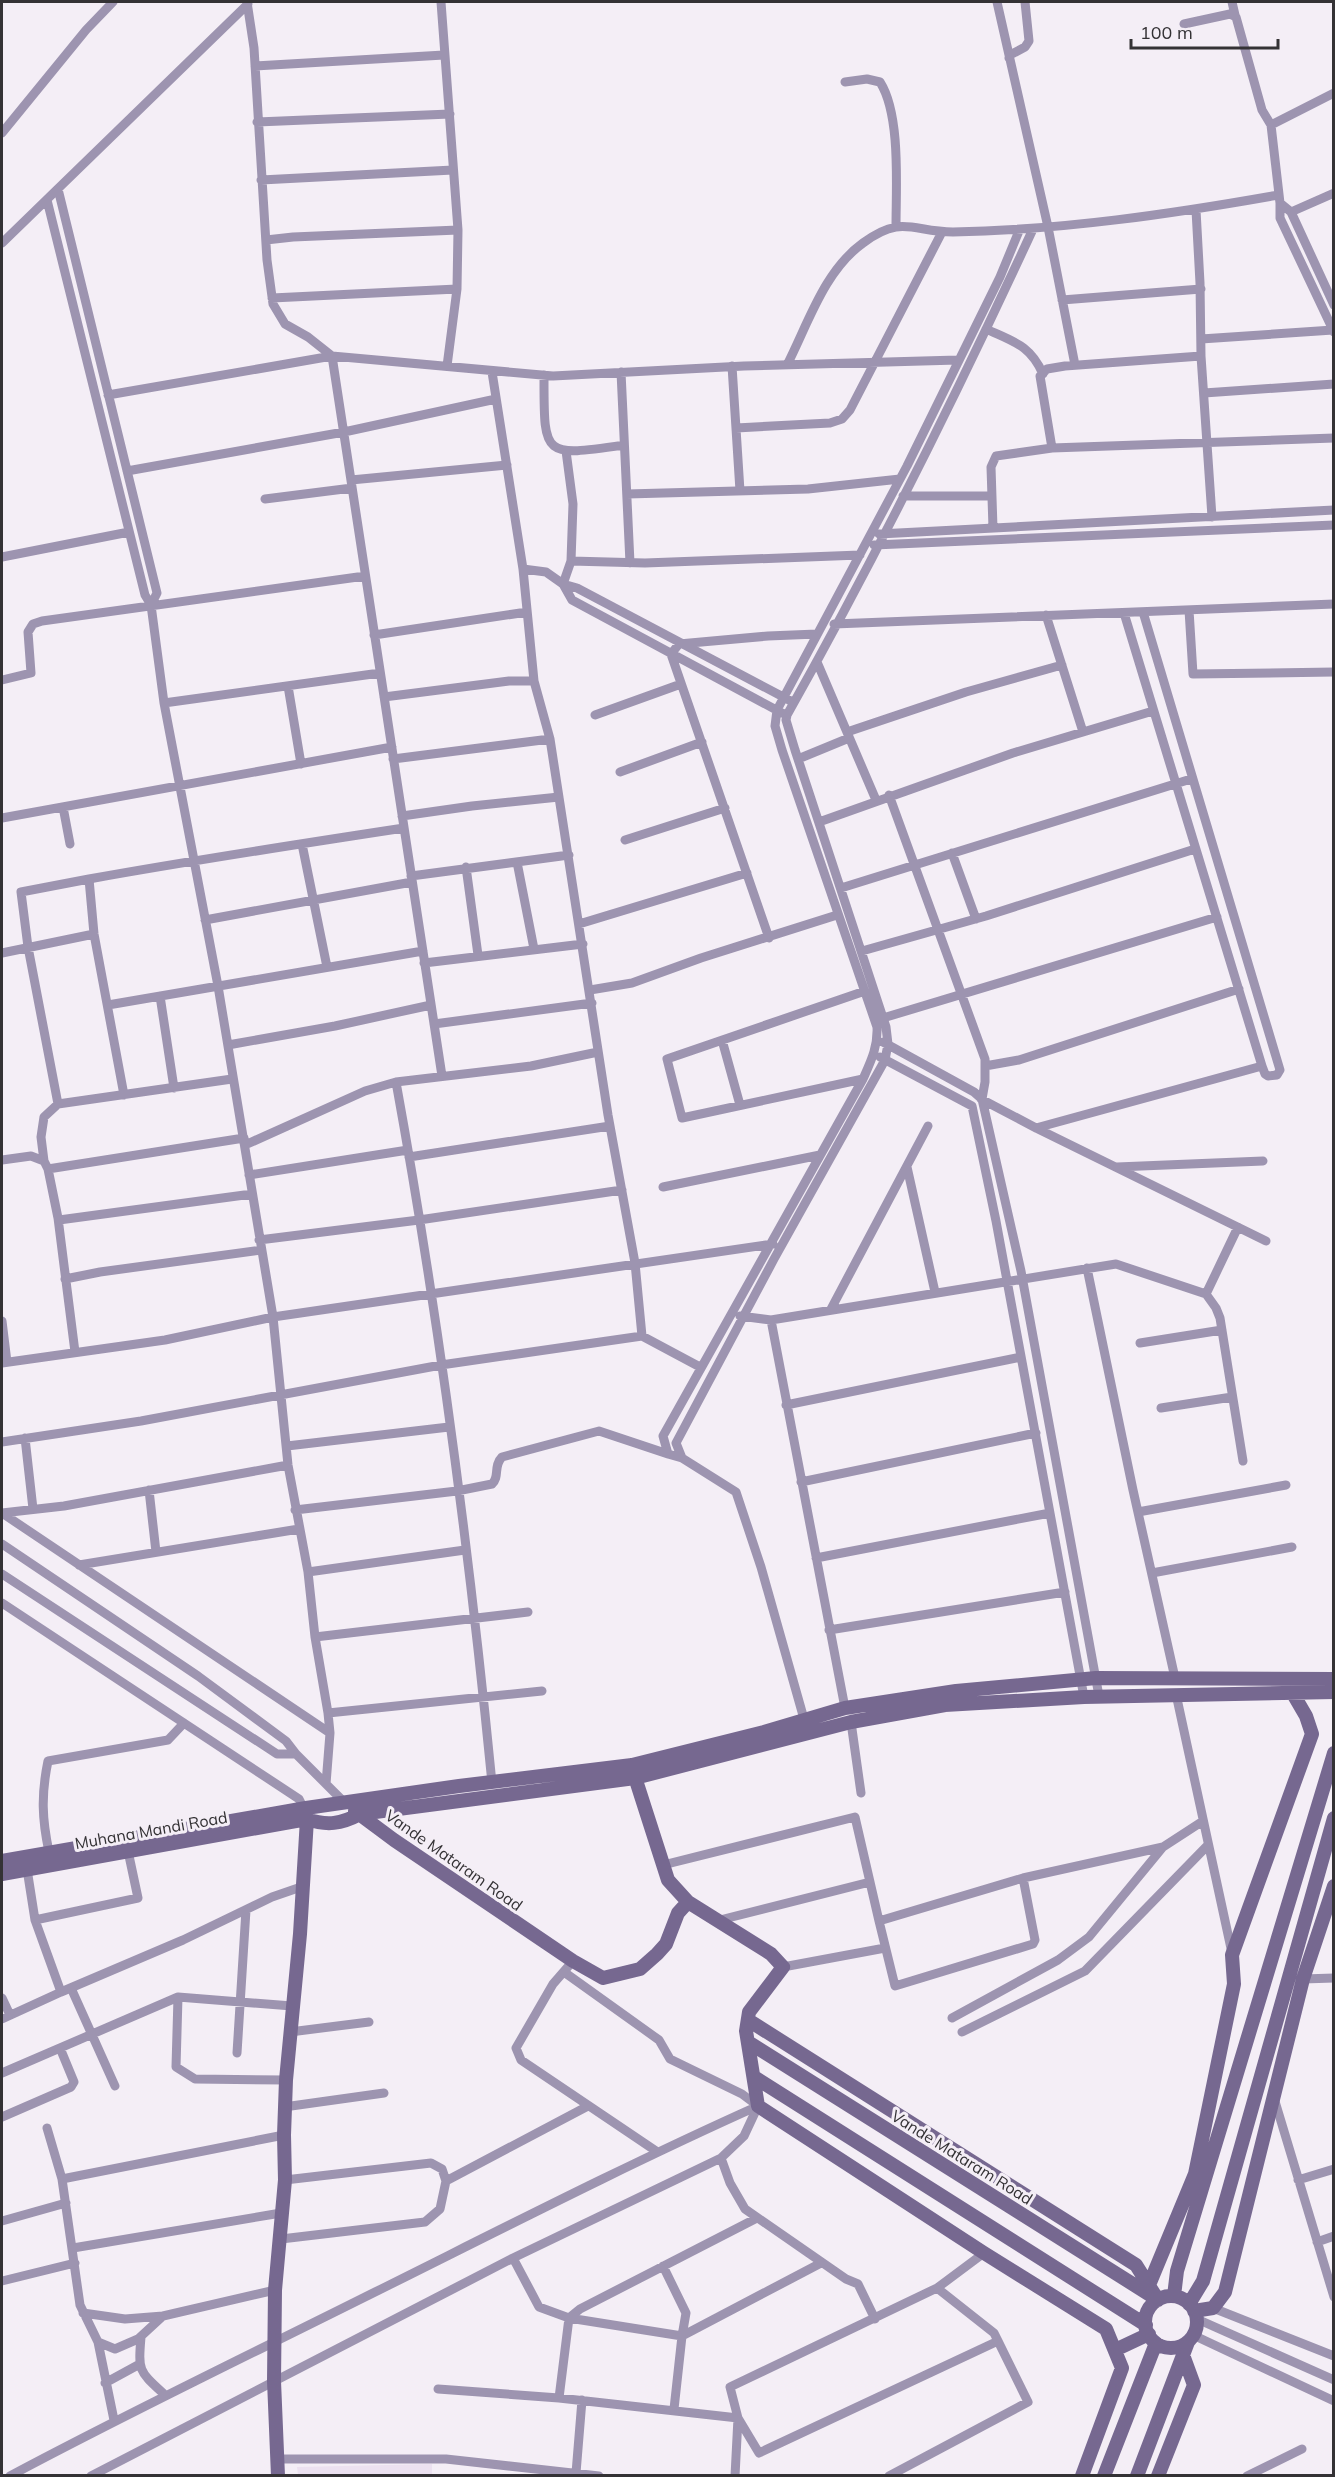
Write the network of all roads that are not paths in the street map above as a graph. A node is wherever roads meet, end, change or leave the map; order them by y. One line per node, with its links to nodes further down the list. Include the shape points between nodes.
1 (113, 2): 17 (street)
2 (441, 2): 9 (street)
3 (997, 2): 10 (street)
4 (1024, 2): 10 (street, via 1029,41)
5 (1232, 2): 7 (street)
6 (247, 3): 11 (street); 20 (street)
7 (1234, 15): 8 (street); 16 (street, via 1262,110)
8 (1184, 24)
9 (444, 55): 11 (street); 14 (street)
10 (1009, 58): 27 (street)
11 (255, 66): 15 (street)
12 (846, 82): 26 (street, via 880,82 886,92 895,160)
13 (1334, 93): 16 (street)
14 (450, 114): 15 (street); 18 (street)
15 (257, 123): 19 (street)
16 (1271, 125): 22 (street)
17 (2, 133)
18 (453, 170): 19 (street); 29 (street)
19 (261, 180): 32 (street)
20 (58, 189): 23 (street); 56 (street)
21 (1334, 193): 25 (street)
22 (1279, 199): 24 (street); 25 (street); 40 (street, via 1280,218)
23 (47, 200): 33 (street); 78 (street)
24 (1196, 210): 27 (street); 35 (street)
25 (1291, 213): 38 (street)
26 (896, 226): 31 (street); 46 (street, via 863,243 836,269)
27 (1048, 227): 28 (street); 37 (street)
28 (1033, 229): 30 (street); 39 (street)
29 (458, 230): 32 (street); 34 (street)
30 (1019, 231): 31 (street); 44 (street)
31 (942, 232): 45 (street)
32 (266, 240): 36 (street)
33 (2, 243)
34 (457, 289): 36 (street); 48 (street)
35 (1200, 289): 37 (street); 41 (street)
36 (272, 298): 42 (street, via 285,324)
37 (1062, 300): 47 (street)
38 (1334, 305)
39 (986, 329): 52 (street, via 1023,346 1035,357); 71 (street)
40 (1333, 331): 41 (street)
41 (1201, 339): 43 (street)
42 (332, 356): 48 (street); 56 (street); 59 (street)
43 (1201, 356): 47 (street); 55 (street)
44 (958, 360): 45 (street); 67 (street)
45 (873, 364): 46 (street); 58 (street, via 842,419)
46 (787, 365): 49 (street)
47 (1075, 365): 52 (street, via 1047,369)
48 (447, 366): 50 (street)
49 (732, 366): 51 (street); 58 (street)
50 (492, 372): 53 (street); 57 (street)
51 (621, 372): 53 (street); 62 (street)
52 (1043, 374): 63 (street, via 1040,376)
53 (544, 375): 64 (street, via 544,423 549,442)
54 (1334, 384): 55 (street)
55 (1204, 393): 61 (street)
56 (108, 396): 66 (street)
57 (496, 399): 59 (street); 65 (street)
58 (736, 428): 69 (street)
59 (344, 432): 66 (street); 68 (street)
60 (1334, 438): 61 (street)
61 (1207, 442): 63 (street); 75 (street)
62 (624, 445): 64 (street); 70 (street)
63 (1052, 448): 72 (street, via 996,456 991,467)
64 (566, 451): 85 (street, via 573,504)
65 (507, 465): 68 (street); 87 (street)
66 (127, 471): 91 (street, via 157,593)
67 (900, 479): 69 (street, via 808,489); 79 (street)
68 (351, 484): 73 (street); 88 (street)
69 (740, 491): 70 (street)
70 (627, 494): 86 (street)
71 (903, 496): 72 (street); 80 (street)
72 (992, 496): 77 (street)
73 (265, 499)
74 (1334, 510): 75 (street)
75 (1212, 517): 77 (street)
76 (1334, 525): 81 (street)
77 (993, 528): 80 (street)
78 (129, 531): 84 (street); 91 (street)
79 (871, 534): 80 (street); 82 (street)
80 (884, 534): 81 (street)
81 (878, 544): 82 (street); 98 (street)
82 (865, 545): 83 (street)
83 (860, 555): 86 (street); 97 (street)
84 (2, 557)
85 (571, 561): 86 (street); 89 (street)
86 (630, 563)
87 (523, 569): 89 (street, via 546,572); 93 (street)
88 (366, 576): 91 (street); 99 (street)
89 (563, 584): 101 (street); 102 (street, via 572,600)
90 (1334, 604): 92 (street)
91 (151, 605): 107 (street, via 33,624 28,633 31,674); 113 (street)
92 (1189, 610): 94 (street); 105 (street, via 1193,674)
93 (527, 612): 99 (street); 108 (street)
94 (1143, 612): 95 (street); 127 (street)
95 (1124, 613): 96 (street); 115 (street)
96 (1046, 615): 98 (street); 104 (street)
97 (822, 624): 98 (street); 100 (street)
98 (837, 624): 103 (street)
99 (374, 634): 106 (street)
100 (817, 634): 101 (street); 112 (street)
101 (679, 644): 102 (street); 112 (street)
102 (671, 654): 109 (street); 114 (street)
103 (817, 662): 112 (street); 119 (street)
104 (1062, 665): 118 (street); 119 (street, via 944,699)
105 (1334, 672)
106 (380, 673): 110 (street); 111 (street)
107 (2, 680)
108 (534, 681): 111 (street); 120 (street)
109 (681, 684): 117 (street); 121 (street)
110 (288, 686): 113 (street); 125 (street)
111 (384, 697): 122 (street)
112 (789, 700): 114 (street); 116 (street)
113 (164, 704): 129 (street)
114 (777, 710): 116 (street); 154 (street, via 775,726 782,750)
115 (1153, 711): 118 (street); 128 (street)
116 (787, 715): 124 (street)
117 (595, 716)
118 (1083, 732): 130 (street)
119 (848, 735): 124 (street); 132 (street)
120 (550, 739): 123 (street); 131 (street)
121 (702, 742): 126 (street); 134 (street)
122 (392, 747): 123 (street); 125 (street)
123 (393, 759): 135 (street)
124 (798, 759): 137 (street)
125 (301, 764): 129 (street)
126 (620, 772)
127 (1191, 779): 128 (street); 190 (street, via 1280,1071 1268,1076)
128 (1175, 783): 142 (street); 143 (street)
129 (180, 786): 133 (street); 145 (street)
130 (889, 795): 132 (street); 147 (street)
131 (559, 797): 135 (street); 144 (street)
132 (876, 800): 137 (street)
133 (63, 807): 136 (street); 140 (street)
134 (725, 808): 139 (street); 149 (street)
135 (402, 816): 138 (street)
136 (2, 818)
137 (819, 822): 152 (street)
138 (404, 828): 141 (street); 151 (street)
139 (625, 840)
140 (69, 844)
141 (302, 844): 145 (street); 153 (street)
142 (1195, 849): 155 (street); 156 (street)
143 (952, 854): 147 (street); 156 (street)
144 (568, 855): 146 (street); 158 (street)
145 (194, 860): 150 (street); 157 (street)
146 (517, 862): 148 (street); 164 (street)
147 (915, 865): 152 (street); 159 (street)
148 (466, 867): 151 (street); 168 (street)
149 (747, 873): 158 (street); 161 (street)
150 (89, 879): 160 (street); 163 (street, via 21,892)
151 (412, 879): 153 (street); 165 (street)
152 (841, 888): 166 (street)
153 (314, 900): 157 (street); 170 (street)
154 (837, 915): 161 (street); 174 (street)
155 (1216, 917): 172 (street); 175 (street)
156 (976, 919): 159 (street)
157 (205, 920): 171 (street)
158 (579, 924): 162 (street)
159 (938, 929): 166 (street); 175 (street)
160 (94, 934): 163 (street); 178 (street)
161 (769, 938): 173 (street, via 632,983)
162 (583, 944): 164 (street); 173 (street)
163 (28, 947): 167 (street); 198 (street)
164 (534, 948): 168 (street)
165 (423, 951): 169 (street); 170 (street)
166 (862, 951): 180 (street)
167 (2, 954)
168 (478, 955): 169 (street)
169 (424, 963): 179 (street)
170 (327, 967): 171 (street)
171 (218, 986): 176 (street); 185 (street)
172 (1239, 989): 189 (street, via 1019,1060); 190 (street)
173 (590, 990): 177 (street)
174 (864, 991): 182 (street); 183 (street)
175 (960, 994): 180 (street); 189 (street)
176 (160, 996): 178 (street); 195 (street)
177 (592, 1003): 181 (street); 186 (street)
178 (108, 1005): 196 (street)
179 (431, 1005): 181 (street); 185 (street)
180 (884, 1018): 184 (street)
181 (434, 1024): 191 (street)
182 (722, 1040): 199 (street); 199 (street, via 667,1059 682,1118)
183 (878, 1040): 184 (street); 187 (street)
184 (888, 1044): 188 (street); 197 (street)
185 (228, 1045): 192 (street)
186 (598, 1052): 191 (street, via 531,1066); 201 (street)
187 (875, 1054): 188 (street); 193 (street)
188 (885, 1060): 200 (street); 222 (street)
189 (985, 1066): 197 (street)
190 (1262, 1066): 203 (street)
191 (442, 1076): 194 (street)
192 (232, 1079): 195 (street); 204 (street)
193 (863, 1079): 199 (street); 206 (street)
194 (396, 1082): 204 (street, via 365,1091); 205 (street)
195 (174, 1088): 196 (street)
196 (124, 1095): 198 (street)
197 (982, 1099): 200 (street); 203 (street); 226 (street)
198 (58, 1104): 209 (street, via 41,1124)
199 (740, 1106)
200 (972, 1106): 228 (street)
201 (610, 1126): 205 (street); 214 (street)
202 (928, 1126): 210 (street)
203 (1036, 1128): 211 (street)
204 (244, 1142): 209 (street); 212 (street)
205 (409, 1154): 212 (street); 217 (street)
206 (820, 1155): 213 (street); 221 (street)
207 (2, 1160): 209 (street, via 31,1156)
208 (1263, 1161): 211 (street)
209 (46, 1165): 216 (street)
210 (907, 1167): 229 (street); 233 (street)
211 (1114, 1167): 218 (street)
212 (249, 1175): 215 (street)
213 (663, 1187)
214 (622, 1190): 217 (street); 224 (street)
215 (252, 1194): 216 (street); 219 (street)
216 (58, 1220): 227 (street)
217 (419, 1220): 219 (street); 230 (street)
218 (1238, 1227): 220 (street); 231 (street)
219 (260, 1240): 223 (street)
220 (1266, 1241)
221 (770, 1244): 222 (street); 224 (street); 232 (street)
222 (783, 1244): 235 (street)
223 (261, 1250): 227 (street); 234 (street)
224 (635, 1263): 230 (street); 239 (street)
225 (1088, 1268): 226 (street); 231 (street, via 1116,1264); 265 (street)
226 (1022, 1277): 228 (street); 285 (street)
227 (65, 1279): 241 (street)
228 (1007, 1280): 229 (street); 242 (street)
229 (935, 1292): 233 (street)
230 (432, 1294): 234 (street); 244 (street)
231 (1206, 1294): 238 (street, via 1216,1308)
232 (732, 1310): 235 (street); 245 (street)
233 (831, 1310): 236 (street)
234 (273, 1317): 241 (street, via 165,1340); 246 (street)
235 (743, 1318): 236 (street); 256 (street, via 676,1443)
236 (771, 1320): 248 (street)
237 (2, 1321): 243 (street)
238 (1222, 1330): 240 (street); 247 (street)
239 (642, 1336): 244 (street); 245 (street)
240 (1140, 1343)
241 (75, 1352): 243 (street)
242 (1021, 1357): 248 (street); 251 (street)
243 (4, 1362)
244 (441, 1365): 246 (street); 250 (street)
245 (700, 1367): 255 (street, via 663,1436)
246 (282, 1393): 252 (street, via 141,1421); 254 (street)
247 (1232, 1397): 249 (street); 257 (street)
248 (786, 1405): 259 (street)
249 (1161, 1408)
250 (449, 1427): 254 (street); 262 (street)
251 (1036, 1433): 259 (street); 267 (street)
252 (25, 1438): 253 (street); 263 (street)
253 (2, 1442)
254 (287, 1446): 258 (street)
255 (668, 1454): 256 (street); 262 (street, via 608,1432 590,1431 502,1457 496,1466 495,1482)
256 (682, 1458): 295 (street, via 736,1491)
257 (1243, 1461)
258 (288, 1465): 261 (street); 264 (street)
259 (801, 1482): 273 (street)
260 (1286, 1485): 265 (street)
261 (149, 1490): 263 (street); 272 (street)
262 (457, 1491): 264 (street); 271 (street)
263 (33, 1509): 266 (street)
264 (295, 1510): 268 (street)
265 (1138, 1512): 276 (street)
266 (2, 1513): 274 (street)
267 (1050, 1513): 273 (street); 278 (street)
268 (299, 1529): 272 (street); 275 (street)
269 (2, 1544): 300 (street, Vande Mataram Road, via 198,1676 286,1741)
270 (1292, 1546): 276 (street)
271 (465, 1550): 275 (street); 281 (street)
272 (156, 1552): 274 (street)
273 (816, 1558): 282 (street)
274 (79, 1565): 298 (street)
275 (308, 1572): 283 (street)
276 (1152, 1573): 284 (street)
277 (2, 1574): 300 (street, via 276,1754)
278 (1065, 1592): 282 (street); 285 (street)
279 (2, 1603): 297 (street)
280 (528, 1612): 281 (street)
281 (474, 1620): 283 (street); 292 (street)
282 (829, 1630): 293 (street)
283 (315, 1637): 294 (street)
284 (1175, 1678): 285 (street); 286 (street)
285 (1088, 1679): 291 (street); 291 (street); 293 (street, via 956,1691)
286 (1334, 1679)
287 (542, 1691): 292 (street)
288 (1292, 1692): 289 (street); 290 (street); 328 (street, via 1312,1734)
289 (1334, 1692)
290 (1176, 1694): 291 (street); 309 (street)
291 (1091, 1697): 296 (street, via 945,1705)
292 (484, 1698): 294 (street); 302 (street)
293 (845, 1708): 295 (street)
294 (328, 1713): 298 (street)
295 (804, 1719): 301 (street)
296 (851, 1722): 301 (street); 304 (street)
297 (184, 1723): 306 (street, via 299,1799); 313 (street, via 168,1740 48,1761 42,1819)
298 (330, 1733): 303 (street)
299 (1334, 1753): 386 (street, via 1177,2271)
300 (296, 1754): 303 (street, Vande Mataram Road)
301 (633, 1772): 302 (street); 307 (street); 315 (street)
302 (492, 1783): 305 (street)
303 (326, 1784): 305 (street, Vande Mataram Road)
304 (861, 1792)
305 (345, 1803): 306 (street); 307 (street, Vande Mataram Road)
306 (306, 1813): 307 (street, via 327,1824 344,1822); 312 (street, Muhana Mandi Road); 313 (street); 321 (street)
307 (360, 1814): 329 (street, Vande Mataram Road)
308 (1334, 1818): 389 (street)
309 (1203, 1821): 310 (street); 311 (street)
310 (1208, 1845): 328 (street); 344 (street, via 1084,1971)
311 (1164, 1847): 318 (street); 340 (street, via 1089,1937 1058,1960)
312 (128, 1851): 316 (street, Muhana Mandi Road); 324 (street, via 138,1898)
313 (49, 1852): 314 (street)
314 (2, 1861)
315 (663, 1865): 319 (street, via 855,1817); 322 (street, via 668,1880)
316 (27, 1869): 317 (street, Muhana Mandi Road); 324 (street)
317 (2, 1874)
318 (1023, 1878): 326 (street); 327 (street, via 1033,1944 895,1986)
319 (870, 1882): 325 (street); 326 (street)
320 (1334, 1886): 332 (street)
321 (302, 1887): 323 (street); 338 (street)
322 (688, 1902): 325 (street); 329 (street, Vande Mataram Road, via 678,1912 666,1944 640,1969 603,1978)
323 (246, 1910): 333 (street); 337 (street)
324 (35, 1920): 334 (street)
325 (716, 1921): 330 (street, via 771,1954)
326 (879, 1921): 327 (street)
327 (885, 1948): 330 (street)
328 (1232, 1954): 382 (street, via 1234,1984 1194,2174)
329 (568, 1967): 355 (street, via 553,1984 516,2048 521,2060); 356 (street, via 659,2040 670,2059 742,2094)
330 (783, 1967): 341 (street, via 749,2012)
331 (1334, 1978): 332 (street)
332 (1303, 1979): 354 (street)
333 (71, 1988): 334 (street); 345 (street)
334 (61, 1992): 339 (street)
335 (178, 1997): 337 (street); 345 (street); 351 (street, via 176,2067 195,2079)
336 (2, 1998): 339 (street)
337 (240, 2002): 338 (street); 348 (street)
338 (292, 2006): 343 (street)
339 (6, 2017)
340 (952, 2018)
341 (748, 2020): 346 (street); 382 (street, via 1136,2265)
342 (369, 2022): 343 (street)
343 (290, 2032): 351 (street)
344 (962, 2032)
345 (92, 2033): 347 (street); 352 (street)
346 (748, 2042): 350 (street); 387 (street, Vande Mataram Road)
347 (60, 2048): 349 (street); 358 (street, via 74,2082 71,2087)
348 (237, 2053)
349 (2, 2073)
350 (754, 2077): 356 (street); 394 (street)
351 (286, 2080): 357 (street)
352 (115, 2086)
353 (384, 2093): 357 (street)
354 (1273, 2096): 366 (street); 388 (street, via 1225,2292)
355 (588, 2106): 361 (street); 367 (street)
356 (758, 2106): 361 (street); 362 (street, via 744,2136); 376 (street)
357 (284, 2107): 360 (street)
358 (2, 2117)
359 (47, 2128): 364 (street)
360 (284, 2135): 364 (street); 365 (street)
361 (656, 2151): 399 (street)
362 (721, 2158): 370 (street, via 745,2210); 377 (street)
363 (1334, 2169): 366 (street)
364 (62, 2179): 368 (street)
365 (285, 2180): 367 (street, via 431,2163 442,2169); 369 (street)
366 (1298, 2180): 374 (street)
367 (446, 2181): 373 (street, via 440,2209 425,2223)
368 (66, 2203): 371 (street); 375 (street)
369 (281, 2213): 373 (street); 375 (street)
370 (757, 2218): 379 (street); 380 (street)
371 (2, 2221)
372 (1334, 2236): 374 (street)
373 (281, 2239): 384 (street)
374 (1317, 2242): 385 (street)
375 (73, 2248): 378 (street)
376 (984, 2253): 383 (street); 401 (street, via 1106,2329)
377 (513, 2258): 392 (street, via 539,2307); 405 (street)
378 (75, 2263): 381 (street); 390 (street)
379 (821, 2263): 393 (street, via 858,2284); 395 (street)
380 (663, 2266): 392 (street); 395 (street, via 686,2313)
381 (2, 2281)
382 (1149, 2285): 387 (street)
383 (937, 2288): 393 (street); 398 (street, via 994,2333)
384 (275, 2290): 391 (street); 399 (street)
385 (1333, 2294)
386 (1174, 2296): 387 (street); 389 (street)
387 (1158, 2300): 394 (street, via 1147,2312)
388 (1213, 2308): 389 (street); 402 (street)
389 (1193, 2311): 400 (street); 404 (street)
390 (83, 2313): 391 (street, via 125,2319); 397 (street)
391 (163, 2316): 396 (street)
392 (569, 2318): 395 (street); 409 (street)
393 (875, 2319): 413 (street, via 730,2387)
394 (1150, 2334): 400 (street, via 1172,2348); 401 (street); 426 (street)
395 (682, 2336): 412 (street)
396 (141, 2337): 397 (street, via 115,2349); 403 (street)
397 (98, 2342): 406 (street)
398 (998, 2342): 413 (street, via 759,2453); 424 (street, via 1028,2402)
399 (273, 2343): 405 (street); 408 (street)
400 (1188, 2344): 411 (street); 427 (street); 428 (street, via 1194,2385)
401 (1115, 2350): 425 (street, via 1122,2368)
402 (1334, 2356)
403 (138, 2365): 406 (street); 408 (street)
404 (1334, 2380)
405 (274, 2381): 416 (street); 420 (street)
406 (105, 2383): 414 (street)
407 (438, 2389): 409 (street)
408 (165, 2395): 414 (street)
409 (559, 2398): 410 (street)
410 (582, 2400): 412 (street); 418 (street)
411 (1334, 2401)
412 (674, 2409): 413 (street)
413 (738, 2418): 423 (street)
414 (114, 2420): 419 (street)
415 (1302, 2449): 429 (street)
416 (277, 2459): 417 (street, via 446,2459); 421 (street)
417 (543, 2472): 418 (street)
418 (576, 2473): 422 (street)
419 (10, 2475)
420 (91, 2475)
421 (278, 2475)
422 (599, 2475)
423 (735, 2475)
424 (889, 2475)
425 (1082, 2475)
426 (1104, 2475)
427 (1137, 2475)
428 (1158, 2475)
429 (1247, 2475)

